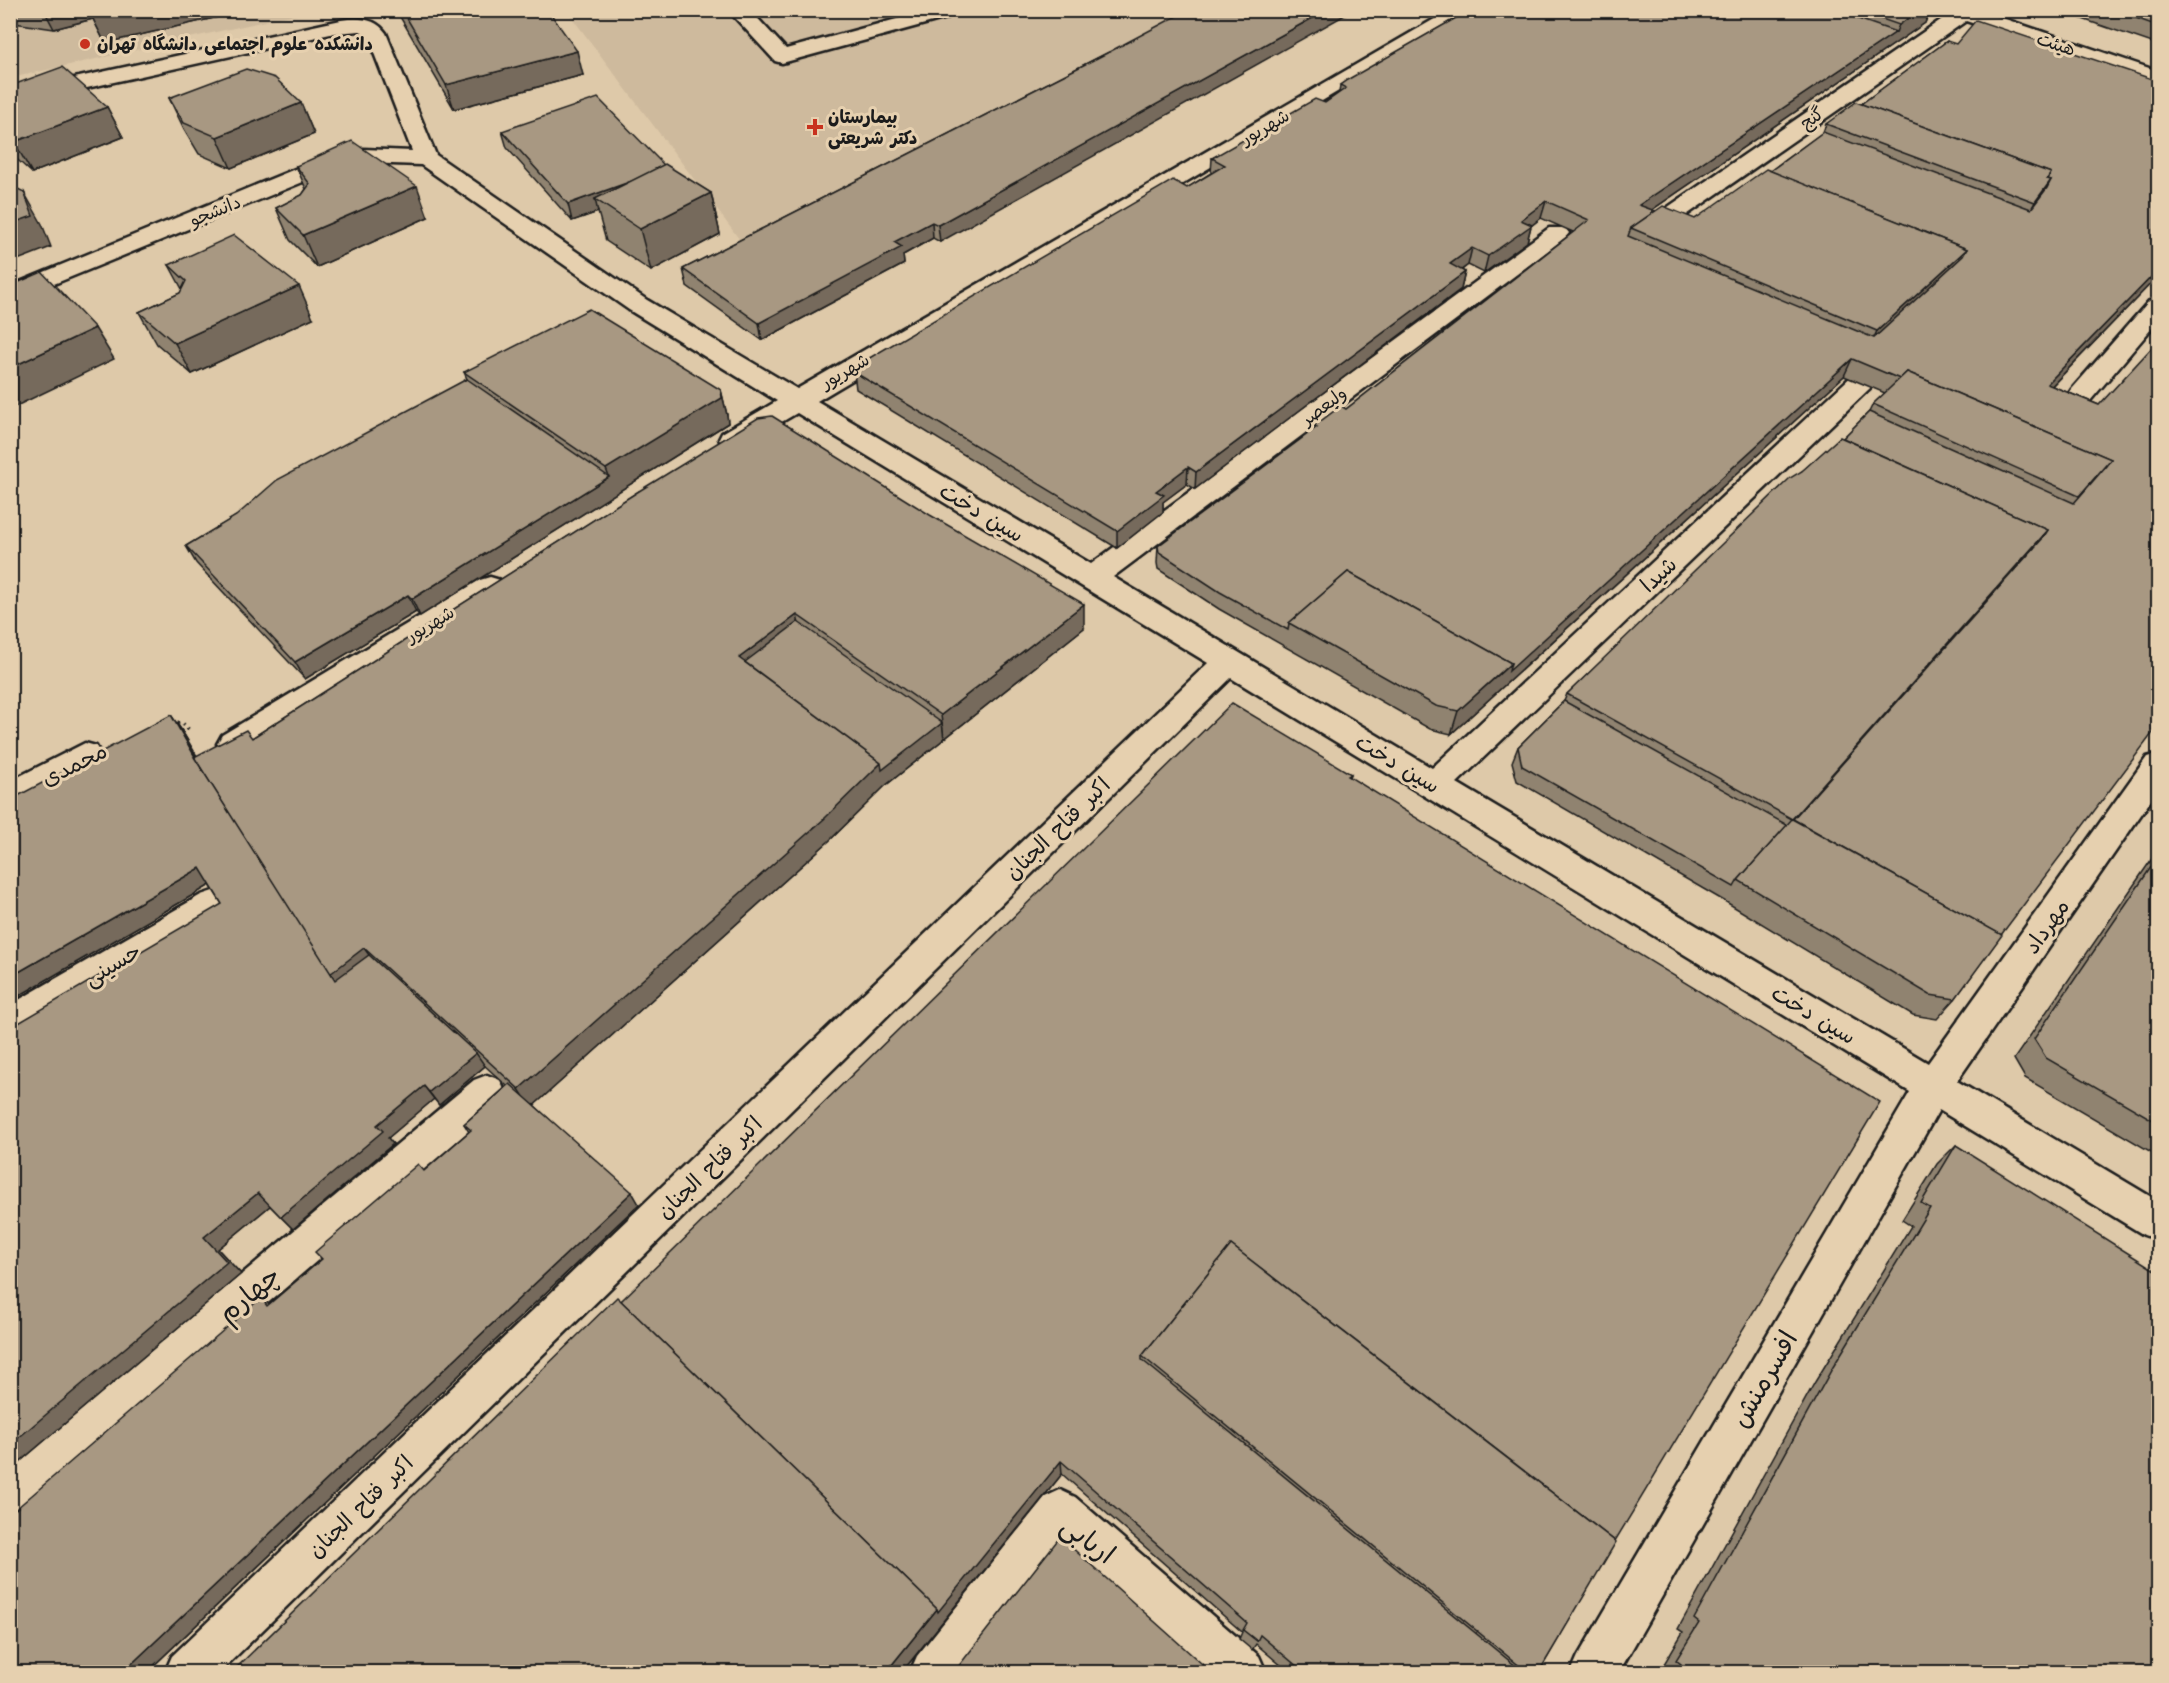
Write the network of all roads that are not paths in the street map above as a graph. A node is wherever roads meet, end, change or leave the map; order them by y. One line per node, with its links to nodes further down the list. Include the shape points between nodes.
1 (738, 10): 4 (street, via 782,57)
2 (1465, 10): 17 (street, شهریور)
3 (2018, 10): 6 (street, هیئت)
4 (943, 12)
5 (1962, 12): 7 (street, هیئت); 10 (street, گنج)
6 (2083, 32)
7 (2158, 78)
8 (10, 99): 9 (street, via 362,24 376,33)
9 (426, 158): 12 (street, دانشجو, via 363,156 337,160); 17 (street, سین دخت, via 638,305)
10 (1660, 223)
11 (1557, 233): 20 (street, ولیعصر)
12 (10, 295)
13 (2158, 306): 14 (street)
14 (2150, 330): 16 (street)
15 (1881, 363): 25 (street, شیدا)
16 (2081, 395)
17 (796, 400): 18 (street, شهریور); 20 (street, سین دخت)
18 (714, 450)
19 (510, 575): 22 (street, شهریور)
20 (1092, 579): 21 (street, سین دخت)
21 (1229, 661): 25 (street, سین دخت); 33 (street, اکبر فتاح الجنان)
22 (233, 744)
23 (85, 755): 26 (street, محمدی)
24 (2158, 766): 29 (street, مهرداد)
25 (1434, 785): 29 (street, سین دخت)
26 (10, 796)
27 (213, 905): 28 (street, حسینی)
28 (10, 1024)
29 (1933, 1086): 31 (street, سین دخت); 36 (street, افسرمنش)
30 (487, 1092): 32 (street, چهارم)
31 (2158, 1222)
32 (10, 1496)
33 (188, 1672)
34 (933, 1672): 35 (street, اربابی, via 1060,1512)
35 (1243, 1672)
36 (1594, 1672)

